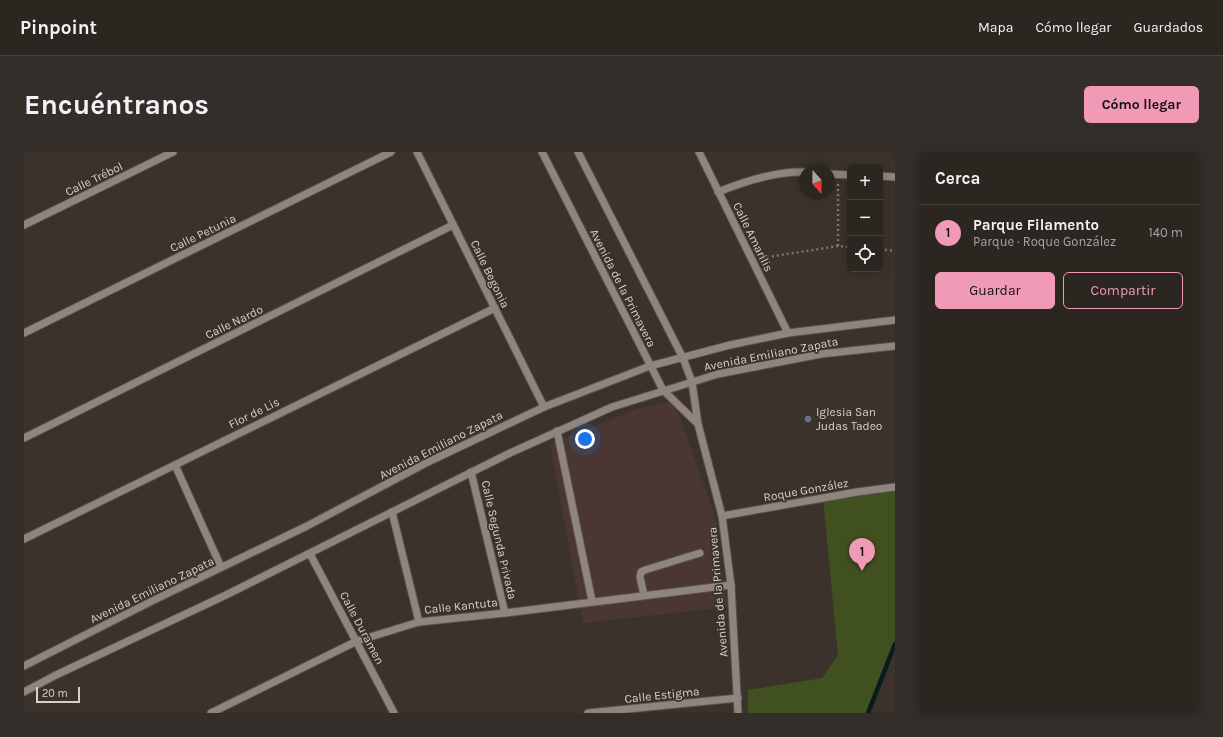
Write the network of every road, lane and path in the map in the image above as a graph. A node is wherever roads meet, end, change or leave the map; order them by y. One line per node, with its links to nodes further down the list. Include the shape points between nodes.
1 (173, 152): 13 (street, Calle Trébol)
2 (391, 152): 22 (street, Calle Petunia)
3 (417, 152): 14 (street, Calle Begonia)
4 (542, 152): 26 (street, Avenida de la Primavera)
5 (578, 152): 25 (street, Avenida de la Primavera)
6 (698, 152): 12 (street, Calle Amarilis)
7 (799, 172): 12 (street, via 777,174)
8 (838, 174): 9 (street); 15 (path)
9 (847, 175)
10 (883, 176): 11 (street)
11 (895, 176)
12 (718, 192): 19 (street, Calle Amarilis)
13 (24, 225)
14 (453, 225): 20 (street, Calle Begonia); 32 (street, Calle Nardo)
15 (838, 246): 16 (path); 19 (path)
16 (847, 247)
17 (883, 249): 18 (path)
18 (895, 250)
19 (752, 260): 23 (street, Calle Amarilis)
20 (494, 308): 29 (street, Calle Begonia); 33 (street, Flor de Lis)
21 (895, 320): 23 (street, Avenida Emiliano Zapata)
22 (24, 333)
23 (788, 333): 25 (street, Avenida Emiliano Zapata)
24 (895, 346): 27 (street, Avenida Emiliano Zapata, via 821,354 718,374)
25 (683, 358): 26 (street, Avenida Emiliano Zapata); 27 (street, Avenida de la Primavera)
26 (650, 366): 28 (street, Avenida de la Primavera); 29 (street, Avenida Emiliano Zapata)
27 (692, 382): 28 (street, Avenida Emiliano Zapata); 30 (street, Avenida de la Primavera)
28 (663, 390): 30 (street, Avenida de la Primavera); 31 (street, Avenida Emiliano Zapata, via 612,407)
29 (544, 407): 41 (street, Avenida Emiliano Zapata, via 428,462 308,526)
30 (698, 424): 37 (street, Avenida de la Primavera)
31 (557, 431): 34 (street, Avenida Emiliano Zapata); 44 (street)
32 (24, 438)
33 (175, 465): 38 (street, Flor de Lis); 41 (street)
34 (471, 472): 36 (street, Avenida Emiliano Zapata); 45 (street, Calle Segunda Privada)
35 (895, 487): 37 (street, Roque González)
36 (392, 512): 40 (street, Avenida Emiliano Zapata); 46 (street)
37 (722, 516): 42 (street, Avenida de la Primavera)
38 (24, 539)
39 (700, 553): 43 (street, via 641,572)
40 (310, 554): 47 (street, Calle Duramen); 49 (street, Avenida Emiliano Zapata)
41 (221, 567): 48 (street, Avenida Emiliano Zapata)
42 (731, 585): 43 (street, Calle Kantuta); 50 (street, Avenida de la Primavera)
43 (644, 595): 44 (street, Calle Kantuta)
44 (592, 601): 45 (street, Calle Kantuta)
45 (505, 613): 46 (street, Calle Kantuta)
46 (419, 622): 47 (street, Calle Kantuta)
47 (356, 641): 51 (street, Calle Kantuta); 52 (street, Calle Duramen)
48 (24, 666)
49 (24, 692)
50 (738, 698): 53 (street, Calle Estigma); 54 (street, Avenida de la Primavera)
51 (211, 713)
52 (394, 713)
53 (588, 713)
54 (738, 713)

